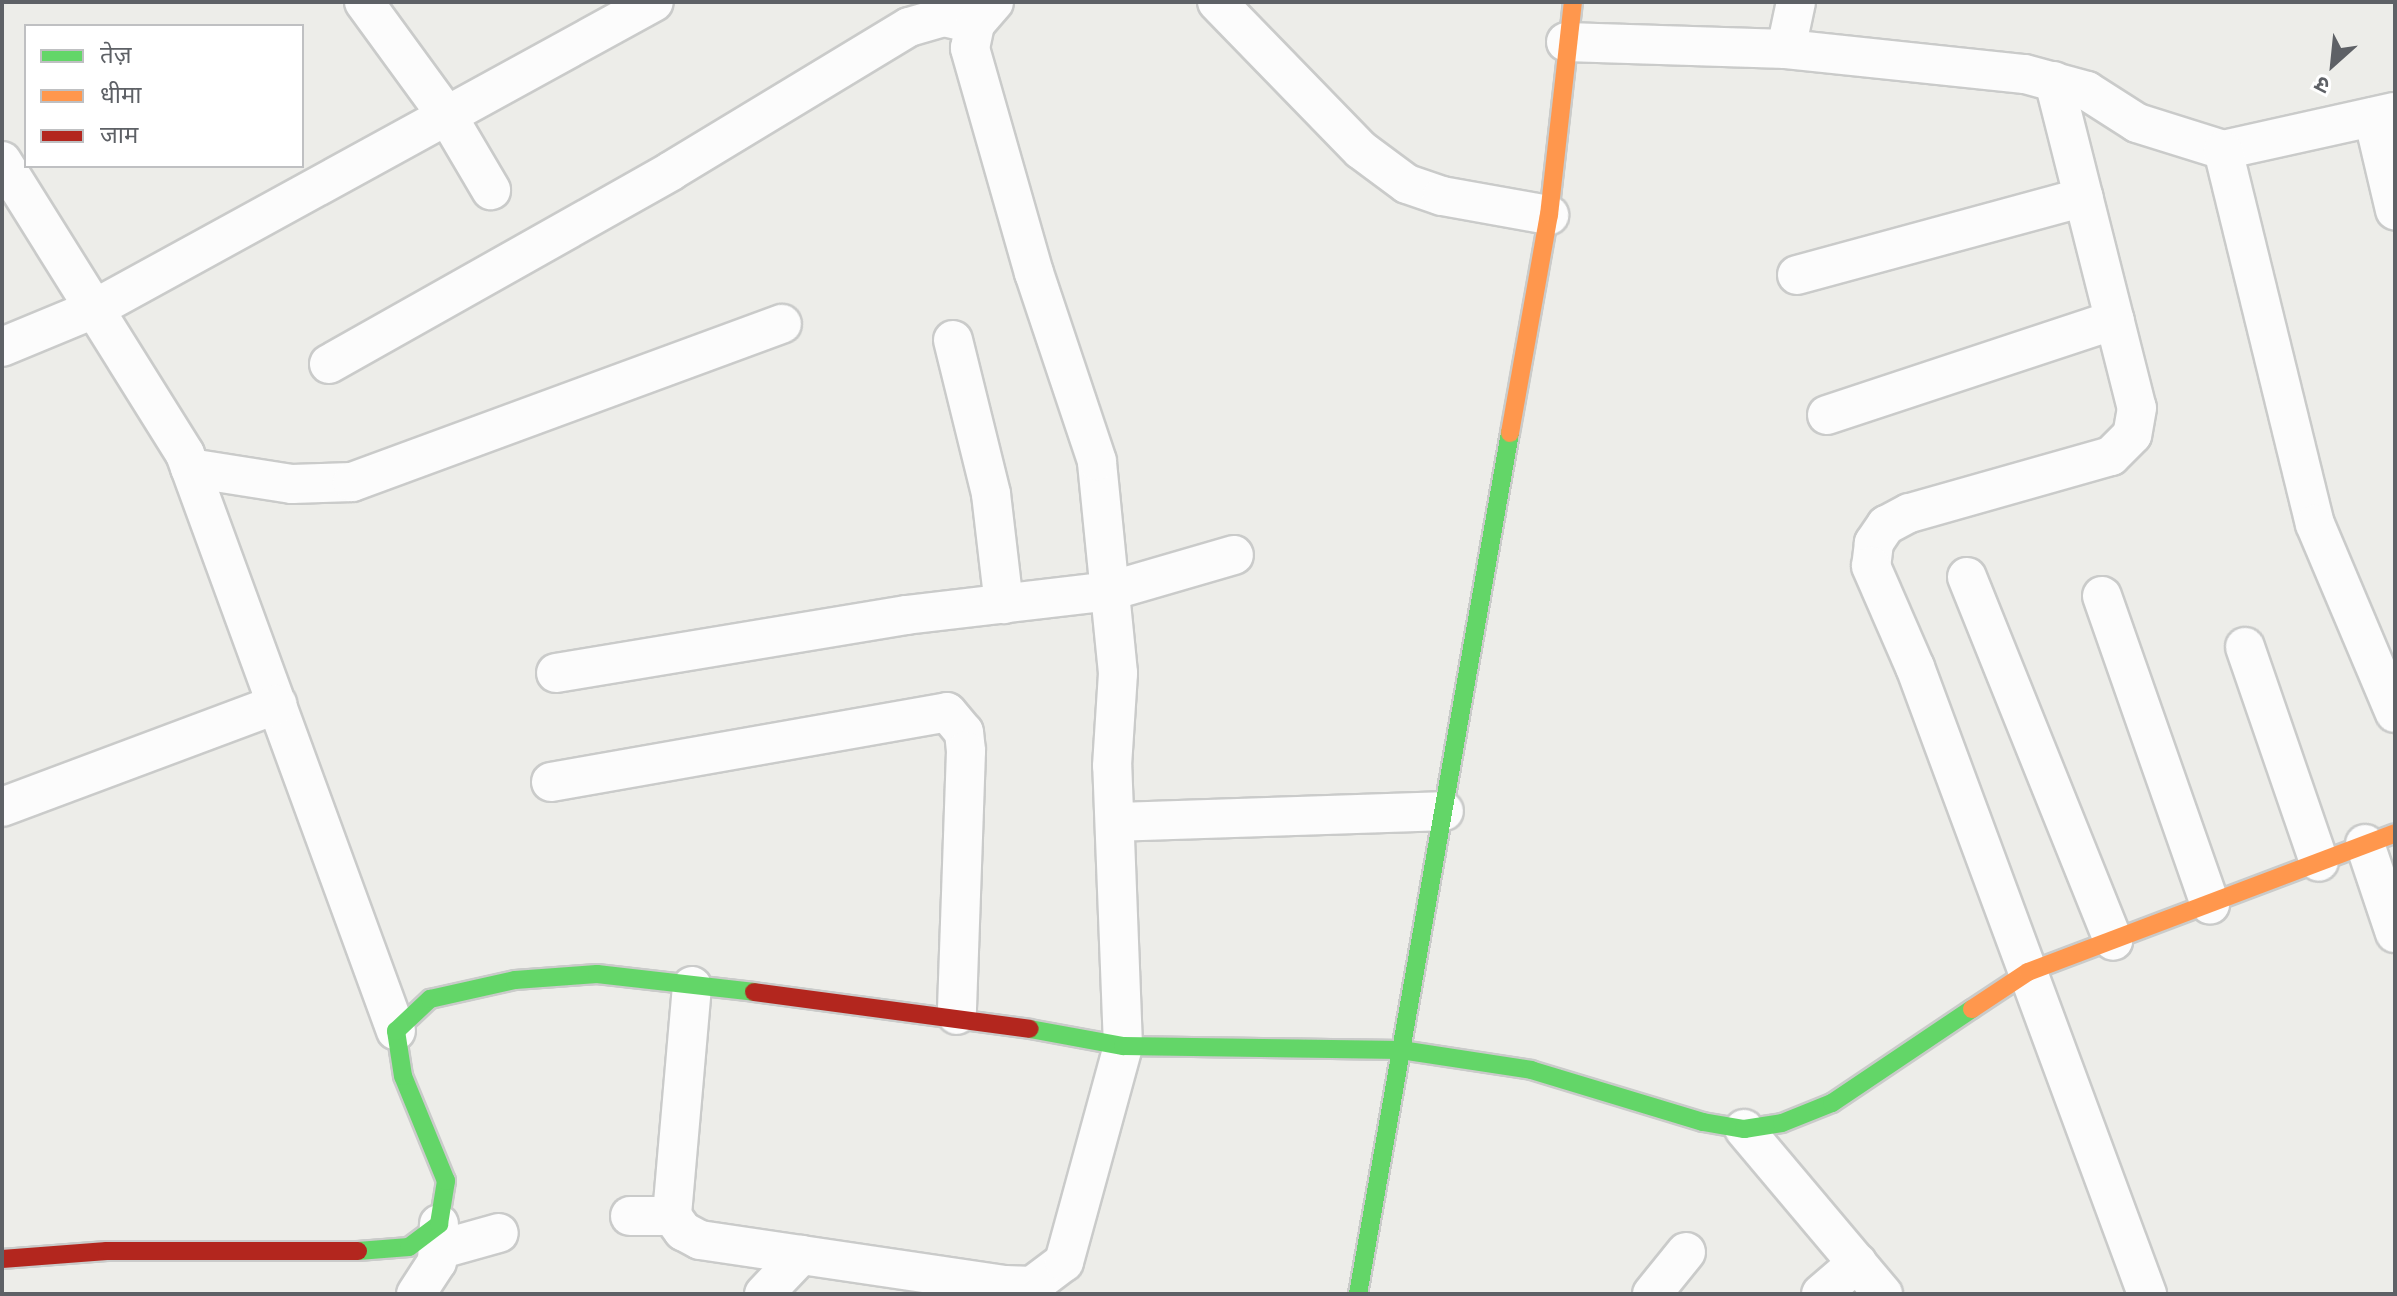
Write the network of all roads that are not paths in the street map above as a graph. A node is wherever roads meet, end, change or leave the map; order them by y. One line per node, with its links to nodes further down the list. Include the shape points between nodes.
1 (654, 2): 11 (street)
2 (1217, 2): 17 (street, via 1361,150 1407,184 1442,196)
3 (1573, 2): 7 (street)
4 (1796, 2): 8 (street)
5 (374, 5): 11 (street)
6 (985, 13): 24 (street, via 909,27 671,171); 29 (street, via 970,48 1034,273 1097,461)
7 (1566, 42): 8 (street); 17 (street)
8 (1786, 49): 9 (street)
9 (2054, 81): 12 (street, via 2087,91 2137,123); 15 (street)
10 (2384, 114): 12 (street); 16 (street)
11 (448, 117): 14 (street); 19 (street)
12 (2223, 150): 35 (street, via 2315,524)
13 (2, 161): 19 (street)
14 (491, 190)
15 (2084, 197): 18 (street); 20 (street)
16 (2395, 210)
17 (1549, 215): 38 (street)
18 (1797, 275)
19 (96, 308): 23 (street); 26 (street)
20 (2115, 320): 25 (street); 45 (street, via 2137,408 2132,435 2111,456 1909,513 1886,525 1873,555 1880,591 1915,667)
21 (782, 324): 26 (street, via 352,482 292,484)
22 (953, 340): 31 (street, via 991,494)
23 (2, 347)
24 (329, 364)
25 (1827, 415)
26 (190, 468): 34 (street)
27 (1234, 555): 29 (street)
28 (1967, 577): 44 (street)
29 (1110, 591): 31 (street); 39 (street, via 1118,673)
30 (2102, 596): 42 (street)
31 (1004, 604): 33 (street)
32 (2245, 647): 41 (street)
33 (556, 673)
34 (277, 704): 37 (street); 48 (street)
35 (2395, 713)
36 (551, 782): 47 (street, via 947,712 964,732 966,751)
37 (2, 807)
38 (1444, 811): 39 (street); 50 (street)
39 (1115, 822): 49 (street)
40 (2380, 839): 41 (street); 43 (street)
41 (2319, 862): 42 (street)
42 (2210, 905): 44 (street)
43 (2395, 933)
44 (2113, 941): 45 (street)
45 (2028, 972): 51 (street, via 1832,1103 1782,1123); 67 (street)
46 (692, 986): 47 (street); 48 (street, via 597,974 515,980 430,999); 53 (street)
47 (957, 1015): 49 (street)
48 (396, 1031): 55 (street, via 403,1076 446,1181)
49 (1123, 1046): 50 (street); 60 (street, via 1071,1248 1054,1272)
50 (1401, 1050): 51 (street, via 1531,1070 1667,1113); 63 (street)
51 (1744, 1129): 59 (street)
52 (630, 1216): 53 (street)
53 (672, 1216): 57 (street, via 683,1231 700,1240)
54 (499, 1233): 55 (street)
55 (438, 1237): 58 (street, via 380,1250 107,1251); 61 (street, via 437,1262)
56 (1686, 1252): 64 (street)
57 (801, 1255): 60 (street); 62 (street)
58 (2, 1259)
59 (1857, 1263): 65 (street); 66 (street)
60 (1023, 1290)
61 (416, 1294)
62 (764, 1294)
63 (1358, 1294)
64 (1652, 1294)
65 (1821, 1294)
66 (1883, 1294)
67 (2147, 1294)

